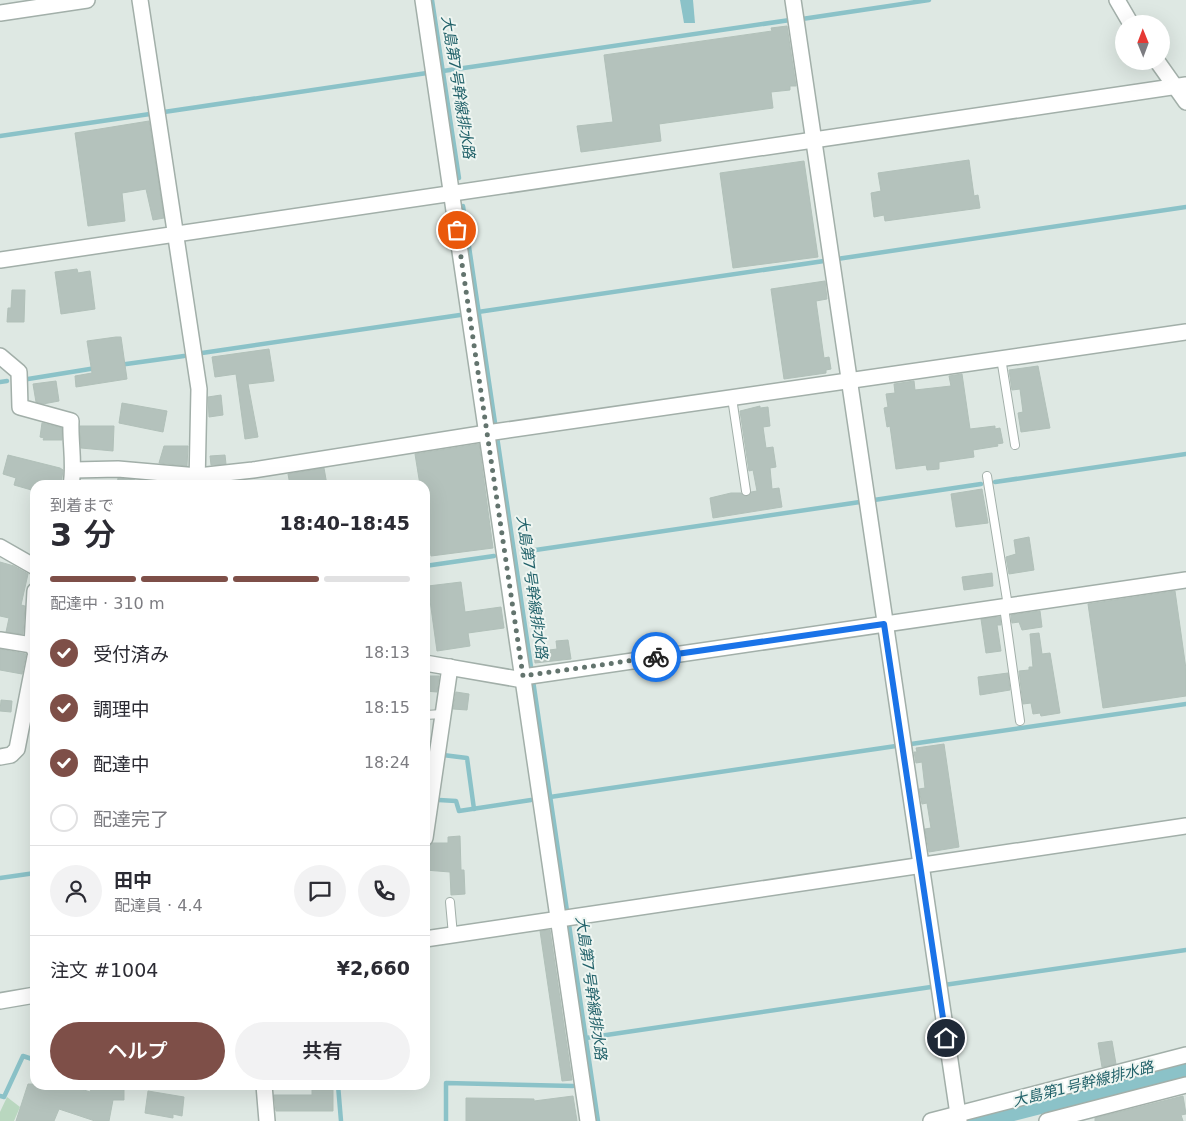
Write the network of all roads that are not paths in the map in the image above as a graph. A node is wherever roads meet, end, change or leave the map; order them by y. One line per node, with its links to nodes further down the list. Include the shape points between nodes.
1 (87, 0): 6 (street)
2 (140, 0): 13 (street)
3 (423, 0): 12 (street)
4 (793, 0): 11 (street)
5 (1117, 0): 7 (street)
6 (0, 13)
7 (1126, 15)
8 (1166, 70): 9 (street)
9 (1181, 86): 10 (street); 11 (street)
10 (1186, 102)
11 (814, 140): 12 (street); 18 (street)
12 (452, 194): 13 (street); 20 (street)
13 (174, 234): 14 (street); 24 (street, via 198,389)
14 (0, 260)
15 (1186, 332): 17 (street)
16 (0, 356): 23 (street, via 19,372 20,407 71,422)
17 (1001, 358): 18 (street); 21 (lane)
18 (849, 380): 19 (street); 30 (street)
19 (732, 398): 20 (street); 25 (lane)
20 (493, 432): 24 (street); 35 (street)
21 (1015, 445)
22 (987, 476): 29 (lane)
23 (73, 478): 24 (street, via 118,469)
24 (197, 480)
25 (746, 491)
26 (0, 547): 27 (street)
27 (30, 561)
28 (1186, 580): 29 (street)
29 (1006, 606): 30 (street); 39 (lane)
30 (884, 624): 35 (street); 43 (street)
31 (0, 640): 32 (street)
32 (30, 650)
33 (430, 664): 34 (street)
34 (450, 667): 35 (street); 37 (street)
35 (527, 677): 45 (street)
36 (30, 711): 40 (street, via 17,749 11,755)
37 (443, 714): 38 (lane); 41 (street)
38 (430, 715)
39 (1020, 721)
40 (0, 757)
41 (430, 804)
42 (1186, 826): 43 (street)
43 (920, 866): 45 (street); 53 (street)
44 (450, 902): 46 (lane)
45 (565, 918): 46 (street); 55 (street)
46 (453, 935): 47 (street)
47 (430, 938)
48 (30, 996): 49 (street)
49 (0, 1001)
50 (1186, 1055): 53 (street)
51 (1186, 1085): 57 (street)
52 (264, 1090): 54 (street)
53 (958, 1118): 56 (street)
54 (266, 1121)
55 (588, 1121)
56 (931, 1121)
57 (1047, 1121)

